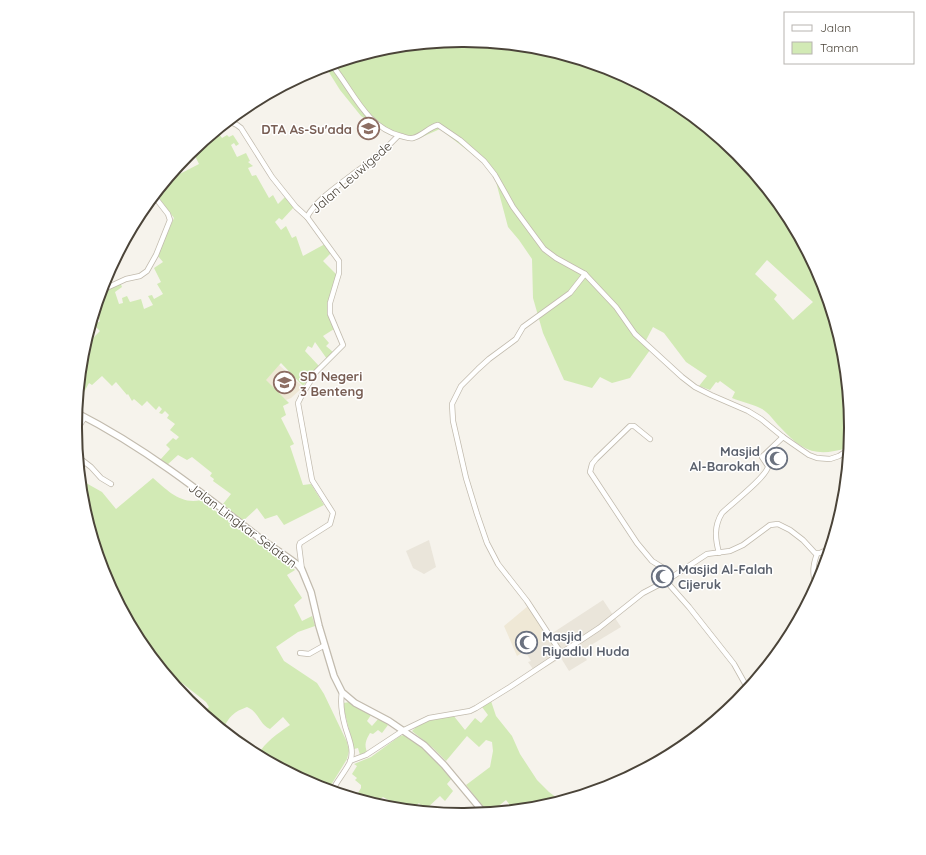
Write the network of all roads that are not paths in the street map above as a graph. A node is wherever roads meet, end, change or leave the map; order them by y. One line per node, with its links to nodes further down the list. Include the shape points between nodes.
1 (335, 69): 3 (street, via 374,122)
2 (234, 124): 5 (street, via 241,128 272,177)
3 (398, 136): 5 (street, Jalan Leuwigede, via 335,188); 6 (street, via 415,138 438,125 449,132 477,155 495,175 513,207 544,249)
4 (158, 201): 7 (street, via 170,220 150,267 144,274)
5 (307, 217): 18 (street, Jalan Leuwigede, via 338,261 339,273 330,303 330,314 343,345 316,372 298,403 312,480 333,513 330,524 298,546)
6 (585, 274): 10 (street, via 611,302 635,334 682,377 695,387 748,411); 23 (street, via 570,293 523,327 516,339 478,369 461,386 452,404 453,421 466,478 476,514 488,543 498,564 527,601)
7 (109, 287)
8 (85, 417): 9 (street); 18 (street, Jalan Lingkar Selatan, via 123,438 161,464)
9 (82, 421)
10 (783, 438): 12 (street, via 809,455 824,459 836,458); 15 (street, via 762,457 768,470 722,513 715,534)
11 (650, 439): 20 (street, via 634,426 630,426 596,459 590,472 637,543 650,559 665,569)
12 (843, 453)
13 (84, 462): 14 (street)
14 (111, 484)
15 (719, 552): 17 (street, via 730,551 743,545 770,525 778,524 794,533); 20 (street, via 707,554)
16 (822, 552): 17 (street)
17 (817, 554): 19 (street, via 813,564)
18 (302, 570): 21 (street, Jalan Lingkar Selatan, via 311,592)
19 (814, 575)
20 (668, 580): 23 (street, via 643,593 599,628); 24 (street, via 734,664)
21 (325, 645): 22 (street, via 308,654); 25 (street, Jalan Lingkar Selatan, via 336,682)
22 (300, 653)
23 (561, 653): 26 (street, via 476,708 429,718)
24 (745, 683)
25 (342, 692): 26 (street, Jalan Lingkar Selatan, via 355,703); 27 (street, via 344,723 351,744)
26 (404, 730): 27 (street, via 374,751); 29 (street, Jalan Lingkar Selatan, via 437,757)
27 (350, 761): 28 (street)
28 (335, 786)
29 (479, 807)

